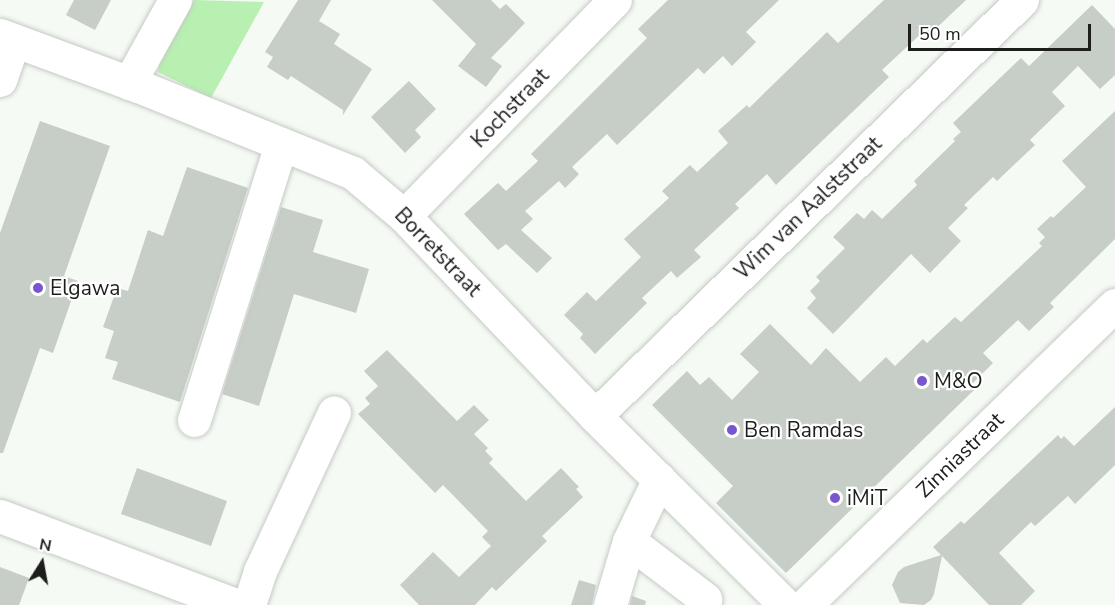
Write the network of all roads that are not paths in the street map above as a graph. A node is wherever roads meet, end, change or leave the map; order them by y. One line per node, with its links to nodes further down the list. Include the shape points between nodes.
1 (175, 0): 6 (street)
2 (1022, 0): 11 (street, Wim van Aalststraat)
3 (610, 2): 8 (street, Kochstraat)
4 (7, 38): 5 (street); 6 (street, Borretstraat)
5 (0, 80)
6 (129, 83): 7 (street, Borretstraat)
7 (281, 144): 8 (street, Borretstraat, via 353,173); 12 (street)
8 (404, 216): 11 (street, Borretstraat)
9 (1110, 321): 22 (street, Zinniastraat)
10 (334, 412): 19 (street, via 260,571)
11 (595, 416): 13 (street, Borretstraat)
12 (194, 420)
13 (659, 479): 15 (street); 16 (street, Borretstraat)
14 (0, 516): 18 (street)
15 (629, 541): 17 (street); 20 (street)
16 (729, 550): 17 (street); 21 (street, Borretstraat)
17 (703, 602)
18 (235, 605)
19 (249, 605)
20 (610, 605)
21 (785, 605)
22 (805, 605)

